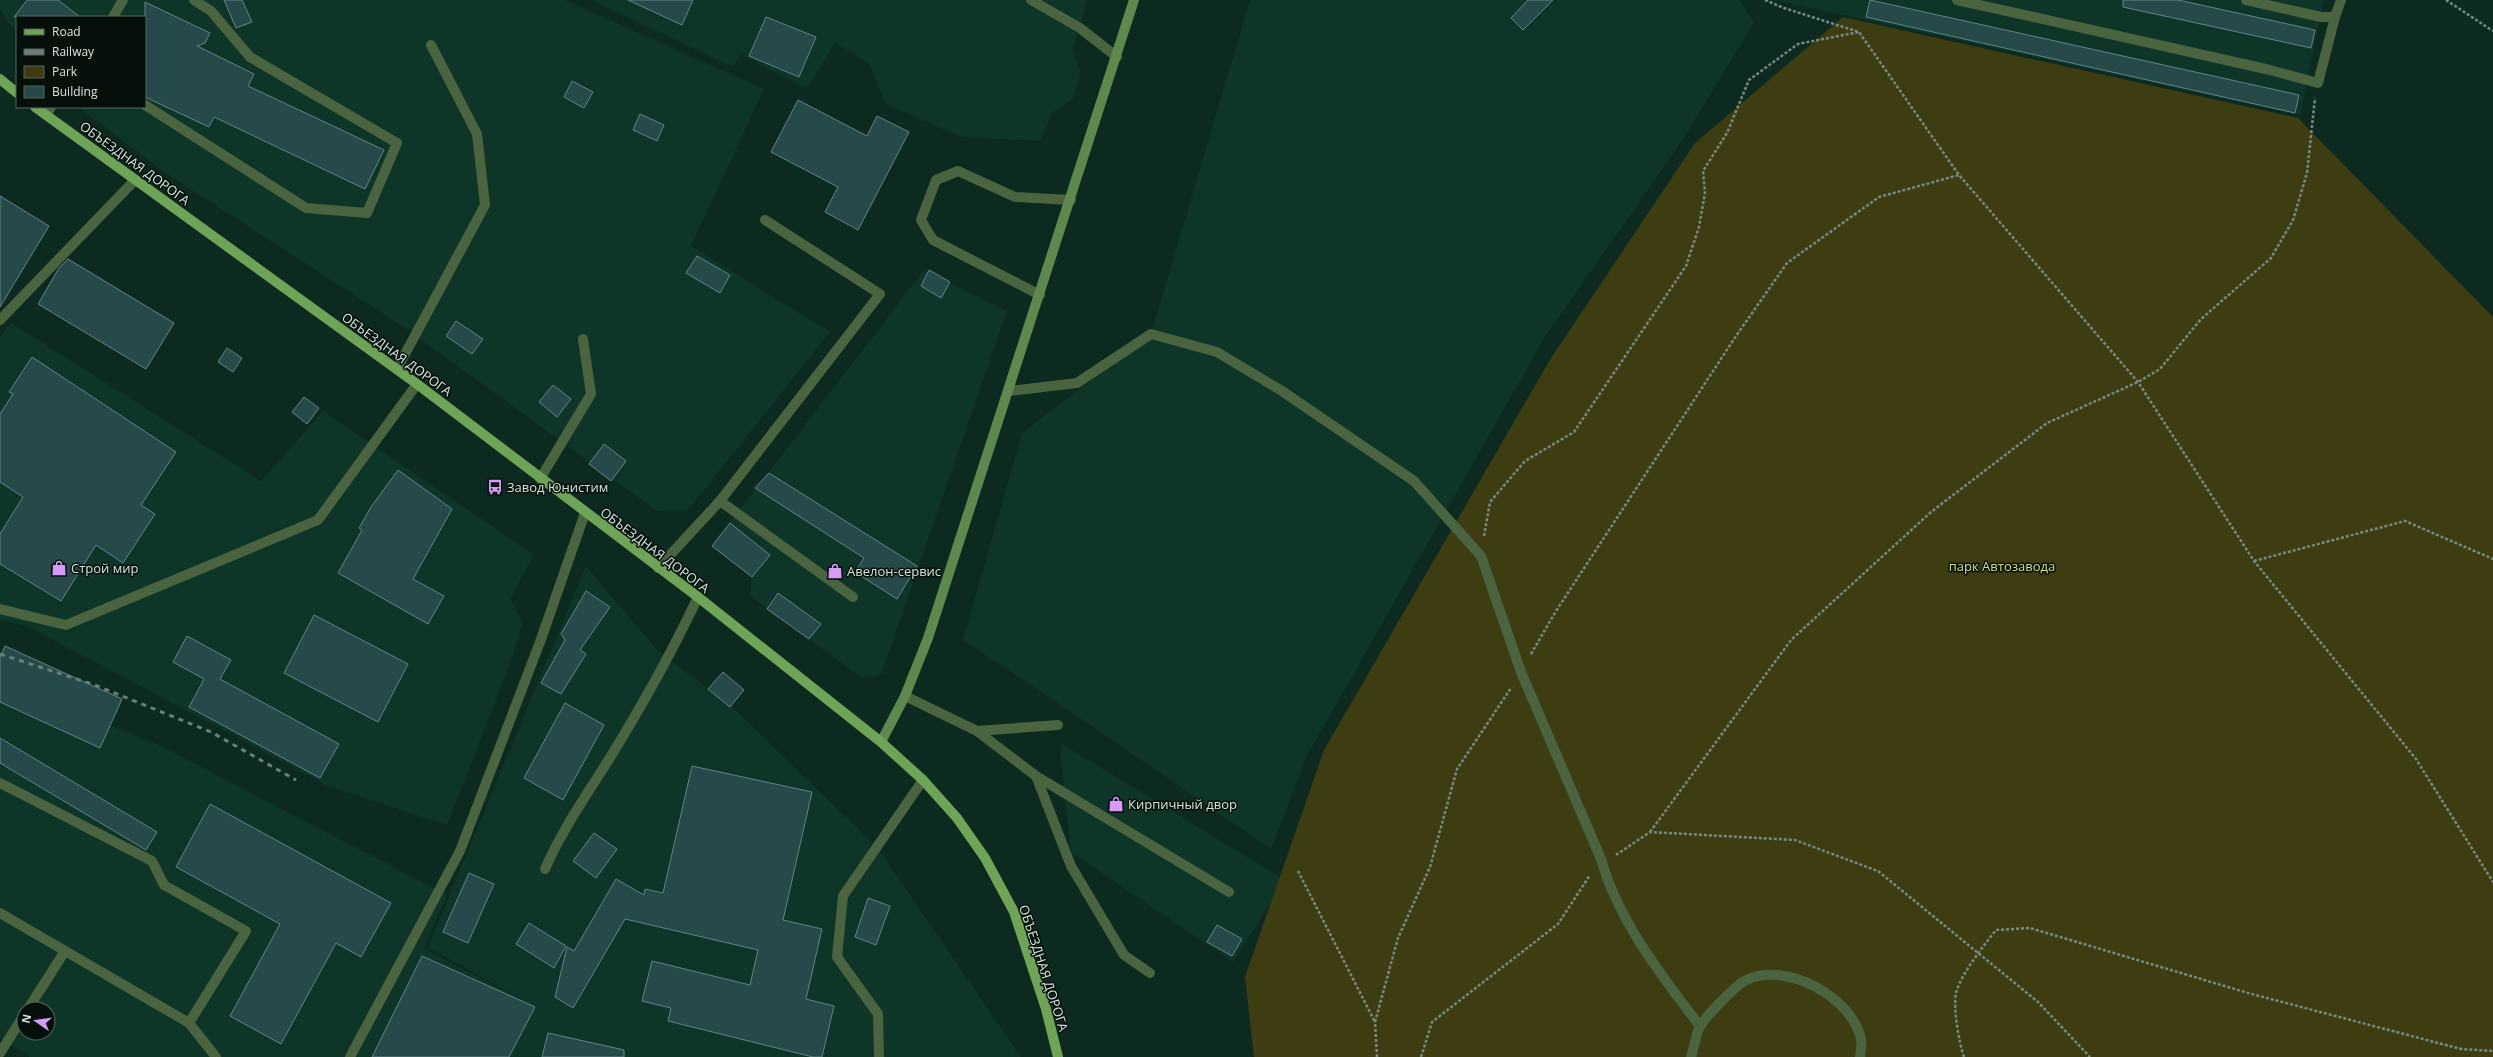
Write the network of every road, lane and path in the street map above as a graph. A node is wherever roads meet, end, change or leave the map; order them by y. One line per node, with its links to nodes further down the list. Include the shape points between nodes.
1 (123, 0): 11 (lane)
2 (194, 0): 20 (lane, via 211,11 250,57 397,144 366,213 306,208)
3 (1031, 0): 10 (lane)
4 (1134, 0): 16 (street)
5 (1765, 0): 14 (path)
6 (1957, 0): 18 (lane)
7 (2246, 0): 12 (lane)
8 (2341, 0): 12 (lane)
9 (2446, 0): 13 (path)
10 (1043, 3): 16 (lane)
11 (114, 16)
12 (2334, 17): 18 (lane)
13 (2493, 31)
14 (1859, 32): 23 (path); 37 (path, via 1798,44 1749,80 1727,134 1702,171 1705,193 1699,228 1686,266 1574,432 1525,461 1490,502)
15 (431, 45): 30 (lane, via 477,134 485,205)
16 (1117, 57): 25 (street)
17 (0, 79): 19 (main road)
18 (2318, 83): 31 (path, via 2307,173 2293,220 2271,258 2201,319 2160,369)
19 (16, 92)
20 (146, 106)
21 (38, 108): 22 (main road, ОБЪЕЗДНАЯ ДОРОГА)
22 (48, 111): 24 (main road, ОБЪЕЗДНАЯ ДОРОГА)
23 (1959, 175): 31 (path); 44 (path, via 1879,197 1787,263 1736,336 1556,611)
24 (135, 180): 28 (lane); 30 (main road, ОБЪЕЗДНАЯ ДОРОГА)
25 (1071, 200): 27 (street); 27 (lane, via 1015,197 958,171 936,180 921,220 933,240)
26 (765, 220): 35 (lane, via 880,294)
27 (1040, 295): 33 (street)
28 (0, 320)
29 (583, 339): 34 (lane, via 591,394)
30 (397, 369): 32 (main road, ОБЪЕЗДНАЯ ДОРОГА)
31 (2138, 382): 39 (path); 52 (path, via 2047,423 1931,512 1797,635)
32 (417, 384): 34 (main road, ОБЪЕЗДНАЯ ДОРОГА); 43 (lane, via 318,520 66,624)
33 (1009, 391): 37 (lane, via 1077,383 1151,334 1217,352 1282,392 1414,481); 45 (street, via 928,638)
34 (540, 479): 36 (main road, ОБЪЕЗДНАЯ ДОРОГА)
35 (720, 501): 40 (lane); 42 (lane)
36 (585, 513): 40 (main road, ОБЪЕЗДНАЯ ДОРОГА); 70 (lane, via 540,642 460,851)
37 (1480, 556): 44 (lane)
38 (2493, 559): 39 (path, via 2405,521)
39 (2254, 561): 56 (path, via 2416,759)
40 (658, 568): 41 (main road, ОБЪЕЗДНАЯ ДОРОГА)
41 (698, 597): 48 (main road, ОБЪЕЗДНАЯ ДОРОГА); 54 (lane, via 668,659 612,755 561,834)
42 (853, 597)
43 (0, 609)
44 (1521, 672): 53 (lane); 63 (path, via 1457,769 1430,866 1398,938)
45 (905, 696): 47 (lane); 48 (street)
46 (1058, 725): 47 (lane)
47 (977, 731): 49 (lane)
48 (881, 742): 50 (main road, ОБЪЕЗДНАЯ ДОРОГА)
49 (1036, 776): 57 (lane); 61 (lane, via 1075,872 1124,955)
50 (923, 780): 71 (lane, via 843,896 837,957 878,1014); 72 (main road, ОБЪЕЗДНАЯ ДОРОГА, via 957,818 985,858 1014,912 1046,1008)
51 (0, 783): 64 (lane, via 152,861 164,885 246,931)
52 (1650, 832): 53 (path, via 1620,854); 60 (path, via 1795,840 1878,871)
53 (1601, 859): 65 (lane, via 1607,880 1648,959); 74 (path, via 1558,924 1432,1022)
54 (545, 868)
55 (1298, 871): 63 (path)
56 (2493, 882)
57 (1229, 892)
58 (0, 913): 59 (lane)
59 (65, 951): 62 (lane); 64 (lane)
60 (1978, 952): 67 (path, via 1996,930 2030,928 2264,997 2461,1049); 77 (path, via 1956,993 1958,1041); 78 (path, via 2038,1002)
61 (1150, 973)
62 (33, 1001)
63 (1375, 1022): 73 (path)
64 (189, 1024): 69 (lane)
65 (1700, 1026): 75 (lane); 76 (lane, via 1746,980 1775,974 1805,981 1835,999 1850,1016 1861,1039)
66 (16, 1028): 68 (lane)
67 (2493, 1051)
68 (0, 1053)
69 (216, 1057)
70 (350, 1057)
71 (879, 1057)
72 (1058, 1057)
73 (1377, 1057)
74 (1420, 1057)
75 (1691, 1057)
76 (1860, 1057)
77 (1964, 1057)
78 (2090, 1057)

